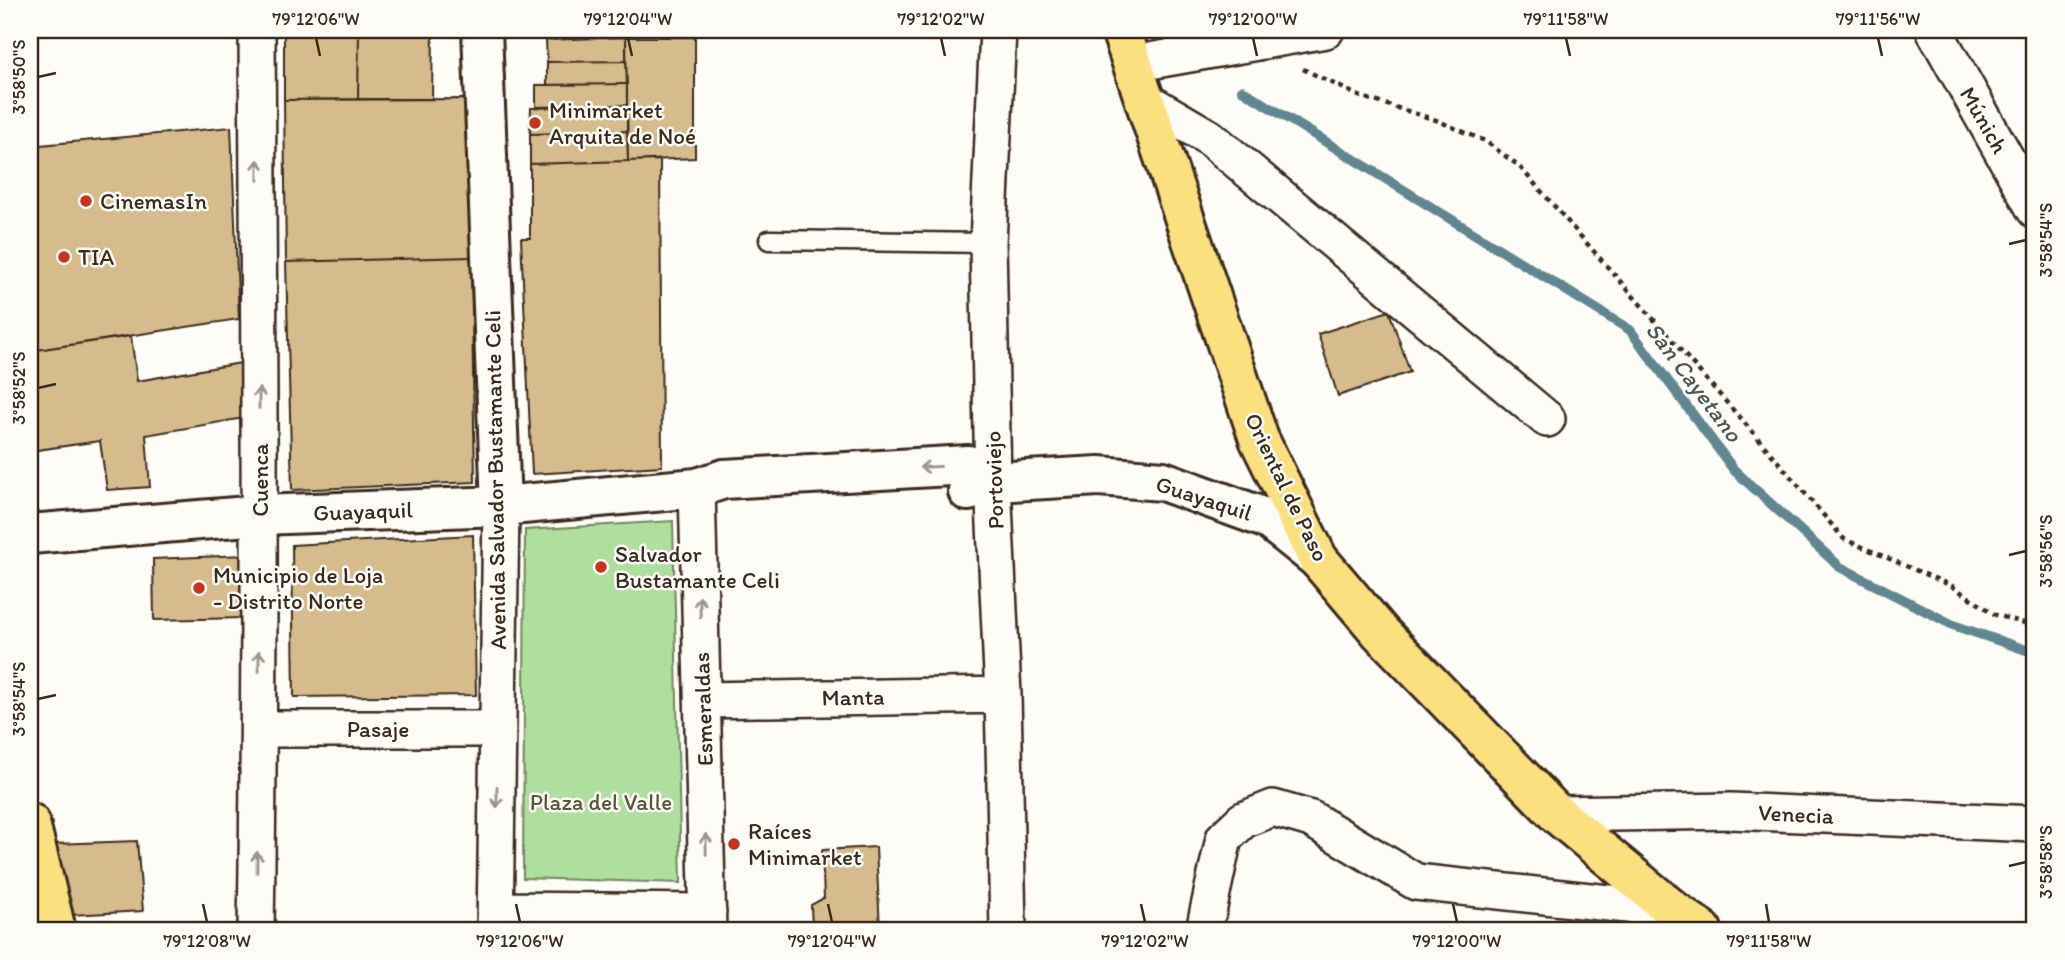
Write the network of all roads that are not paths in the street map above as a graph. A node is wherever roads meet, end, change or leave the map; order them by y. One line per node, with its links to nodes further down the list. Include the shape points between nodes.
1 (257, 30): 14 (street, Cuenca, one-way to 1)
2 (482, 30): 13 (main road, Avenida Salvador Bustamante Celi)
3 (998, 30): 9 (street, Portoviejo)
4 (1326, 30): 6 (street)
5 (1934, 30): 7 (street, Múnich)
6 (1133, 65): 10 (street, via 1210,138); 16 (main road, Oriental de Paso, via 1259,439)
7 (2035, 209)
8 (769, 240): 9 (lane)
9 (988, 243): 11 (street, Portoviejo)
10 (1547, 419)
11 (993, 482): 12 (main road, Guayaquil, via 968,492 724,501); 16 (main road, Guayaquil, via 1099,476 1163,481 1268,519); 17 (street, Portoviejo)
12 (697, 488): 13 (main road, Guayaquil); 18 (street, Esmeraldas, one-way to 12)
13 (500, 506): 14 (main road, Guayaquil); 20 (street, Avenida Salvador Bustamante Celi)
14 (260, 515): 15 (main road, Guayaquil); 19 (street, Cuenca, one-way to 14)
15 (30, 534)
16 (1318, 559): 21 (main road, Oriental de Paso, via 1380,632)
17 (1003, 695): 18 (street, Manta); 29 (street, Portoviejo)
18 (704, 700): 26 (street, Esmeraldas, one-way to 18)
19 (259, 729): 20 (street, Pasaje); 28 (street, Cuenca, one-way to 19)
20 (497, 729): 24 (street, Avenida Salvador Bustamante Celi, one-way to 24)
21 (1557, 814): 23 (street, Venecia, via 1731,811); 25 (main road, Oriental de Paso)
22 (30, 823): 27 (main road)
23 (2035, 824)
24 (495, 920): 26 (street)
25 (1688, 920): 30 (street, via 1416,881 1311,819 1273,808 1243,820 1224,838)
26 (708, 921)
27 (56, 930)
28 (256, 930)
29 (1007, 930)
30 (1204, 930)

